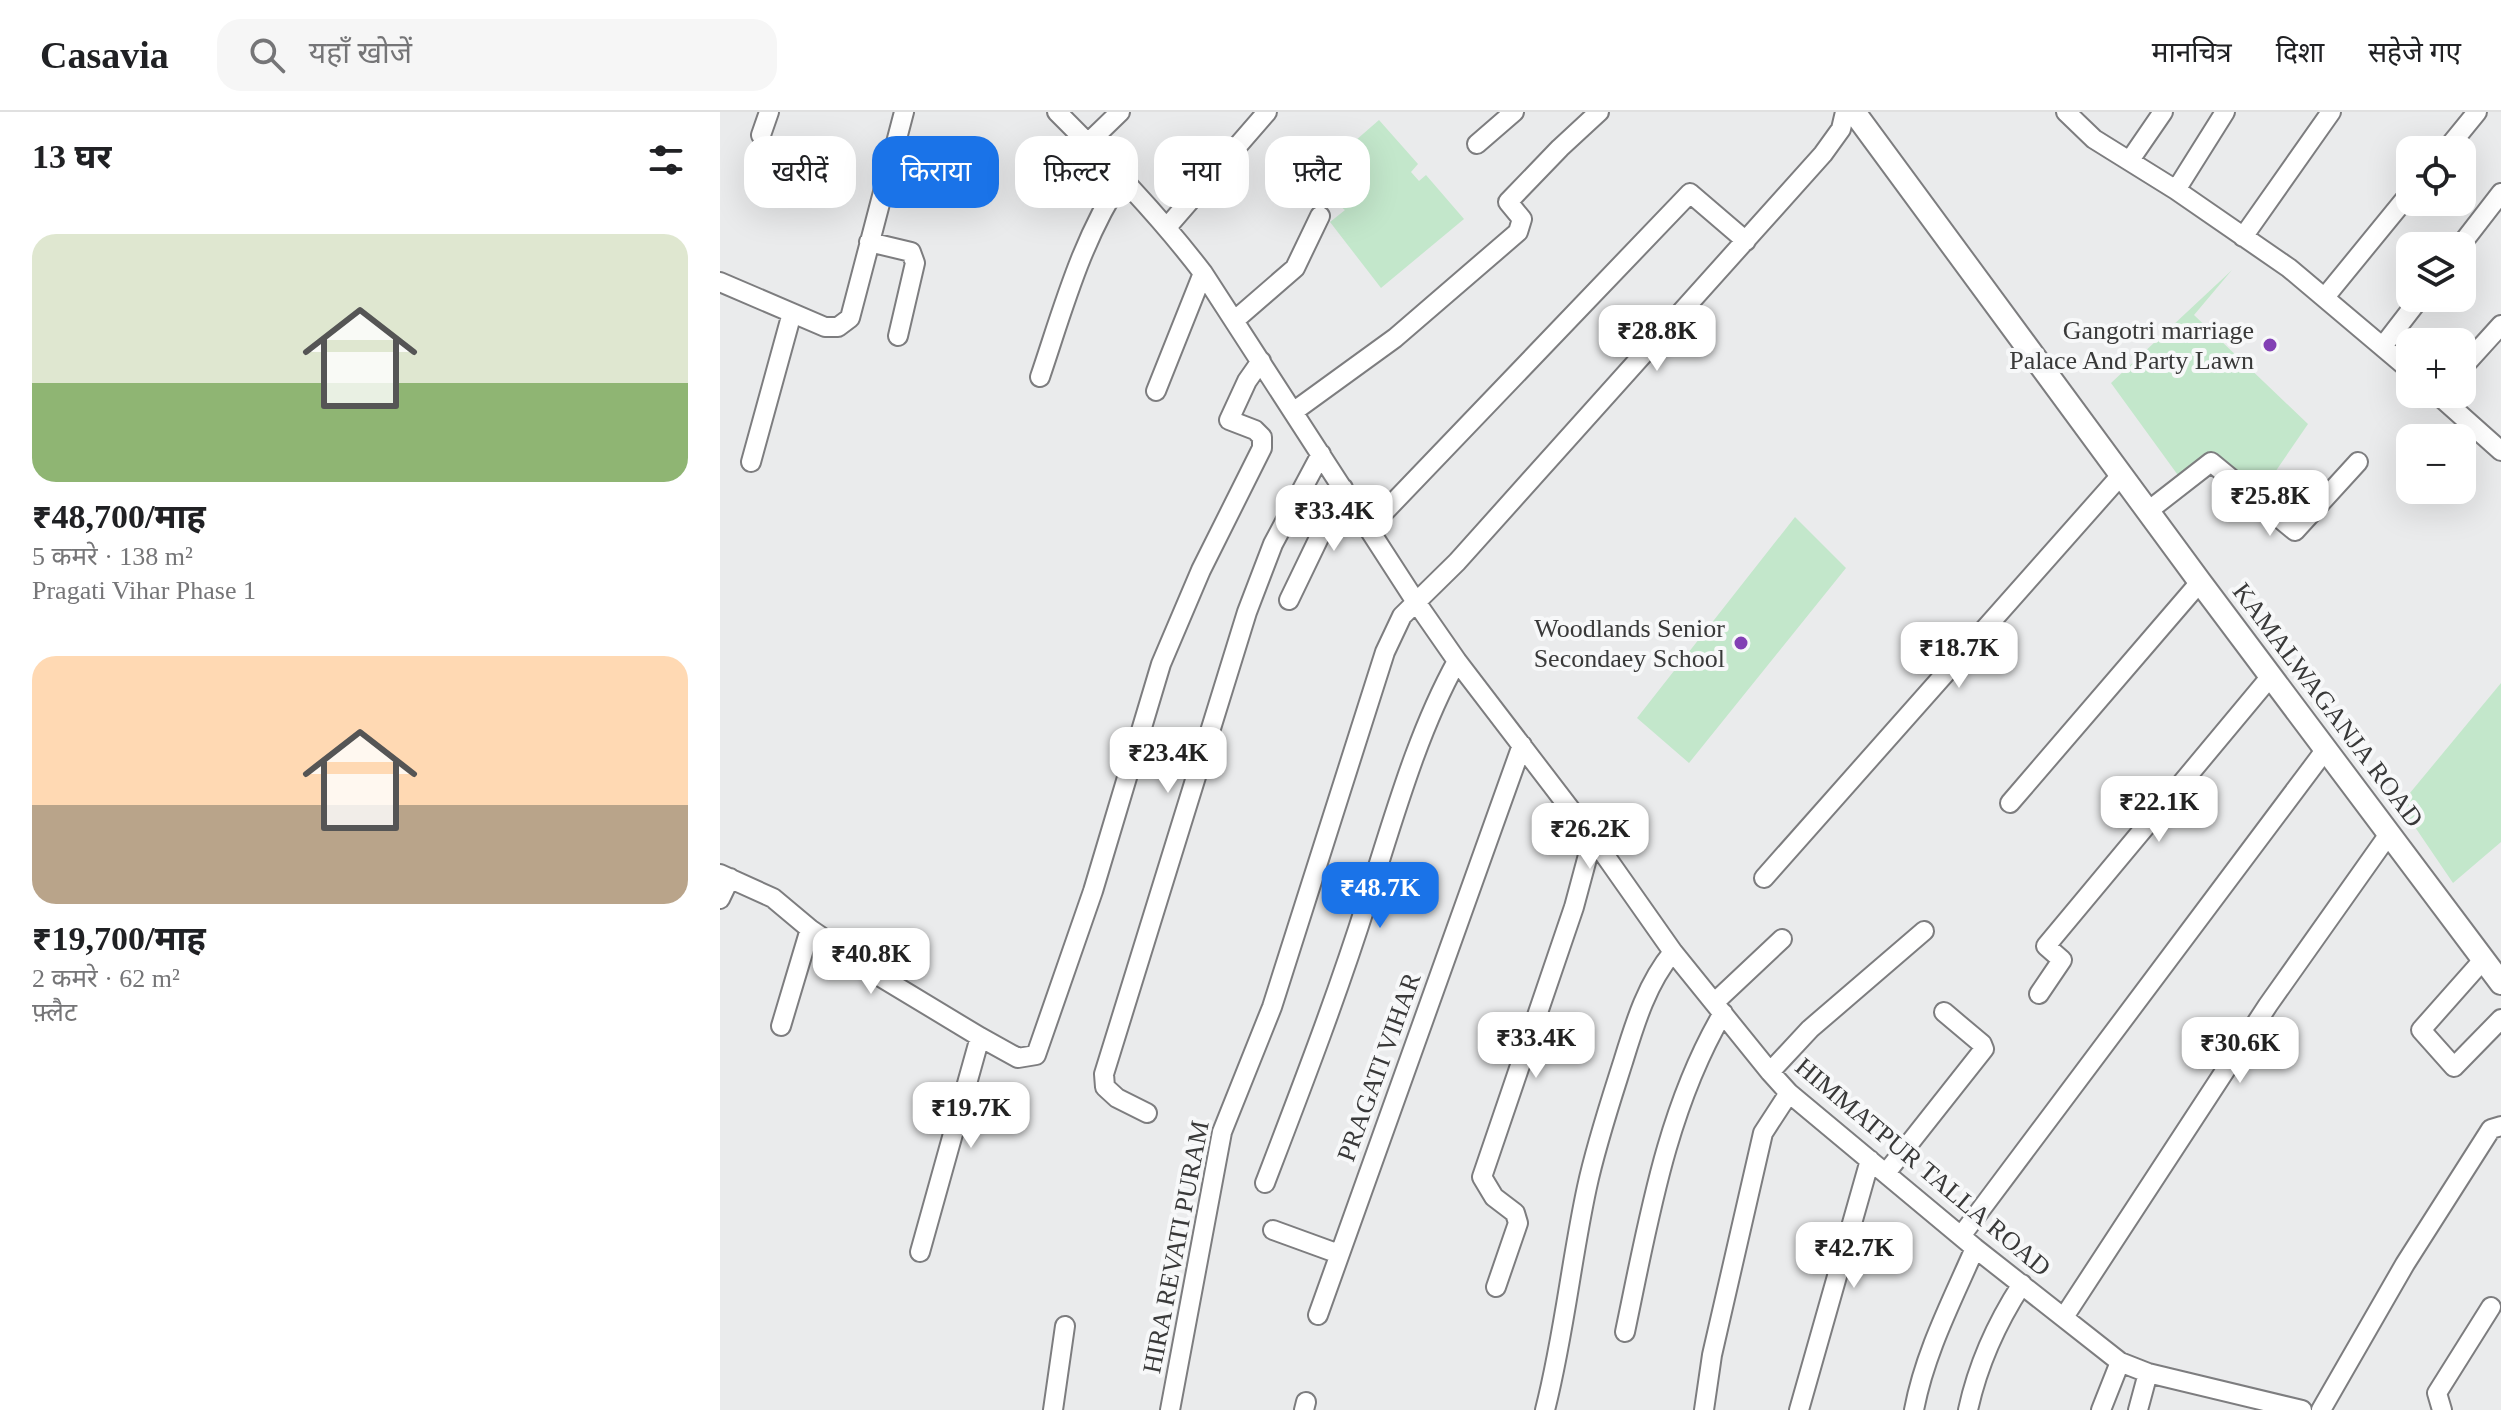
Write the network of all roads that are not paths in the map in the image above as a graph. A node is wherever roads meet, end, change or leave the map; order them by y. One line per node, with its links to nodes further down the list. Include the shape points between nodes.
1 (769, 112): 15 (street)
2 (904, 112): 31 (street)
3 (1057, 112): 16 (street, HIMMATPUR TALLA ROAD)
4 (1120, 112): 17 (street)
5 (1267, 112): 27 (street)
6 (1513, 112): 19 (street)
7 (1599, 112): 47 (street, via 1508,202 1522,219 1518,232 1395,338)
8 (1845, 112): 30 (street, HIRA REVATI PURAM, via 1841,129 1823,154)
9 (1854, 112): 52 (main road, KAMALWAGANJA ROAD)
10 (2066, 112): 20 (street, via 2094,139)
11 (2163, 112): 20 (street)
12 (2225, 112): 21 (street)
13 (2331, 112): 29 (street)
14 (2477, 112): 18 (street)
15 (761, 135)
16 (1081, 136)
17 (1095, 136)
18 (2457, 136)
19 (1477, 144)
20 (2130, 160): 21 (street)
21 (2176, 190): 29 (street)
22 (1138, 193): 27 (street, HIMMATPUR TALLA ROAD)
23 (2501, 193): 28 (street)
24 (1103, 208): 44 (street)
25 (2396, 210): 34 (street)
26 (1320, 216): 37 (street, via 1295,268)
27 (1168, 226): 32 (street, HIMMATPUR TALLA ROAD)
28 (2471, 232)
29 (2243, 237): 34 (street)
30 (1746, 241): 55 (street, via 1690,193); 58 (street, HIRA REVATI PURAM)
31 (869, 242): 36 (street, via 850,318 838,327 825,327); 39 (street, via 911,252 915,263)
32 (1203, 273): 37 (street, HIMMATPUR TALLA ROAD); 45 (street)
33 (720, 282): 36 (street)
34 (2325, 297): 40 (street)
35 (2409, 312): 40 (street)
36 (792, 313): 50 (street)
37 (1235, 320): 43 (street, HIMMATPUR TALLA ROAD)
38 (2501, 325): 41 (street)
39 (898, 336)
40 (2383, 346): 42 (street)
41 (2476, 353)
42 (2396, 358)
43 (1261, 361): 47 (street, HIMMATPUR TALLA ROAD); 80 (street, via 1229,420 1255,430 1262,448 1161,664 1093,891 1036,1055 1018,1058)
44 (1040, 377)
45 (1156, 391)
46 (2453, 408): 48 (street)
47 (1293, 412): 49 (street, HIMMATPUR TALLA ROAD)
48 (2501, 451)
49 (1321, 454): 53 (street, HIMMATPUR TALLA ROAD); 83 (street, via 1273,544 1247,612 1104,1074 1105,1087 1117,1098)
50 (751, 462)
51 (2358, 462): 54 (street, via 2295,531 2211,462)
52 (2122, 474): 54 (main road, KAMALWAGANJA ROAD); 67 (street)
53 (1343, 488): 55 (street, HIMMATPUR TALLA ROAD); 57 (street)
54 (2148, 511): 56 (main road, KAMALWAGANJA ROAD)
55 (1369, 528): 58 (street, HIMMATPUR TALLA ROAD)
56 (2200, 582): 60 (main road, KAMALWAGANJA ROAD); 63 (street)
57 (1289, 600)
58 (1416, 602): 59 (street, HIMMATPUR TALLA ROAD); 104 (street, HIRA REVATI PURAM, via 1402,616 1385,652 1272,1007 1222,1132)
59 (1457, 661): 61 (street, HIMMATPUR TALLA ROAD); 87 (street, via 1418,750 1326,1023)
60 (2271, 676): 62 (main road, KAMALWAGANJA ROAD); 75 (street, via 2046,946 2062,960)
61 (1522, 745): 65 (street, HIMMATPUR TALLA ROAD); 91 (street, PRAGATI VIHAR)
62 (2326, 749): 64 (main road, KAMALWAGANJA ROAD); 89 (street)
63 (2010, 803)
64 (2389, 834): 73 (main road, KAMALWAGANJA ROAD); 96 (street, via 2268,1005)
65 (1597, 844): 72 (street, HIMMATPUR TALLA ROAD); 93 (street, via 1588,855 1482,1177 1518,1223)
66 (725, 876): 68 (street); 69 (street, via 773,898)
67 (1764, 878)
68 (720, 899)
69 (810, 929): 79 (street); 80 (street)
70 (1924, 931): 81 (street, via 1810,1029)
71 (1782, 939): 76 (street)
72 (1673, 952): 76 (street, HIMMATPUR TALLA ROAD); 105 (street, via 1651,986 1606,1115 1587,1187)
73 (2483, 960): 74 (main road, KAMALWAGANJA ROAD); 78 (street, via 2421,1030 2454,1067)
74 (2501, 983)
75 (2039, 994)
76 (1719, 1008): 81 (street, HIMMATPUR TALLA ROAD); 98 (street, via 1672,1128)
77 (1944, 1012): 86 (street, via 1984,1049)
78 (2501, 1019)
79 (781, 1026)
80 (980, 1037): 90 (street)
81 (1770, 1072): 82 (street, HIMMATPUR TALLA ROAD)
82 (1789, 1093): 85 (street, HIMMATPUR TALLA ROAD); 106 (street, via 1763,1133)
83 (1147, 1113)
84 (2501, 1126): 112 (street, via 2491,1129 2412,1252)
85 (1870, 1160): 86 (street, HIMMATPUR TALLA ROAD); 107 (street)
86 (1886, 1173): 89 (street, HIMMATPUR TALLA ROAD)
87 (1265, 1183)
88 (1273, 1230): 91 (street)
89 (1968, 1242): 92 (street, HIMMATPUR TALLA ROAD); 108 (street)
90 (920, 1252)
91 (1339, 1254): 95 (street, PRAGATI VIHAR)
92 (2022, 1284): 96 (street, HIMMATPUR TALLA ROAD); 109 (street, via 2002,1313 1976,1372)
93 (1496, 1287)
94 (2491, 1307): 113 (street, via 2437,1393)
95 (1318, 1315)
96 (2064, 1317): 99 (street, HIMMATPUR TALLA ROAD)
97 (1065, 1326): 103 (street)
98 (1625, 1332)
99 (2120, 1362): 100 (street, HIMMATPUR TALLA ROAD); 110 (street)
100 (2148, 1373): 101 (street, HIMMATPUR TALLA ROAD); 111 (street)
101 (2234, 1402): 102 (street, HIMMATPUR TALLA ROAD)
102 (2292, 1409)
103 (1053, 1410)
104 (1170, 1410)
105 (1545, 1410)
106 (1704, 1410)
107 (1799, 1410)
108 (1914, 1410)
109 (1968, 1410)
110 (2101, 1410)
111 (2138, 1410)
112 (2321, 1410)
113 (2442, 1410)

